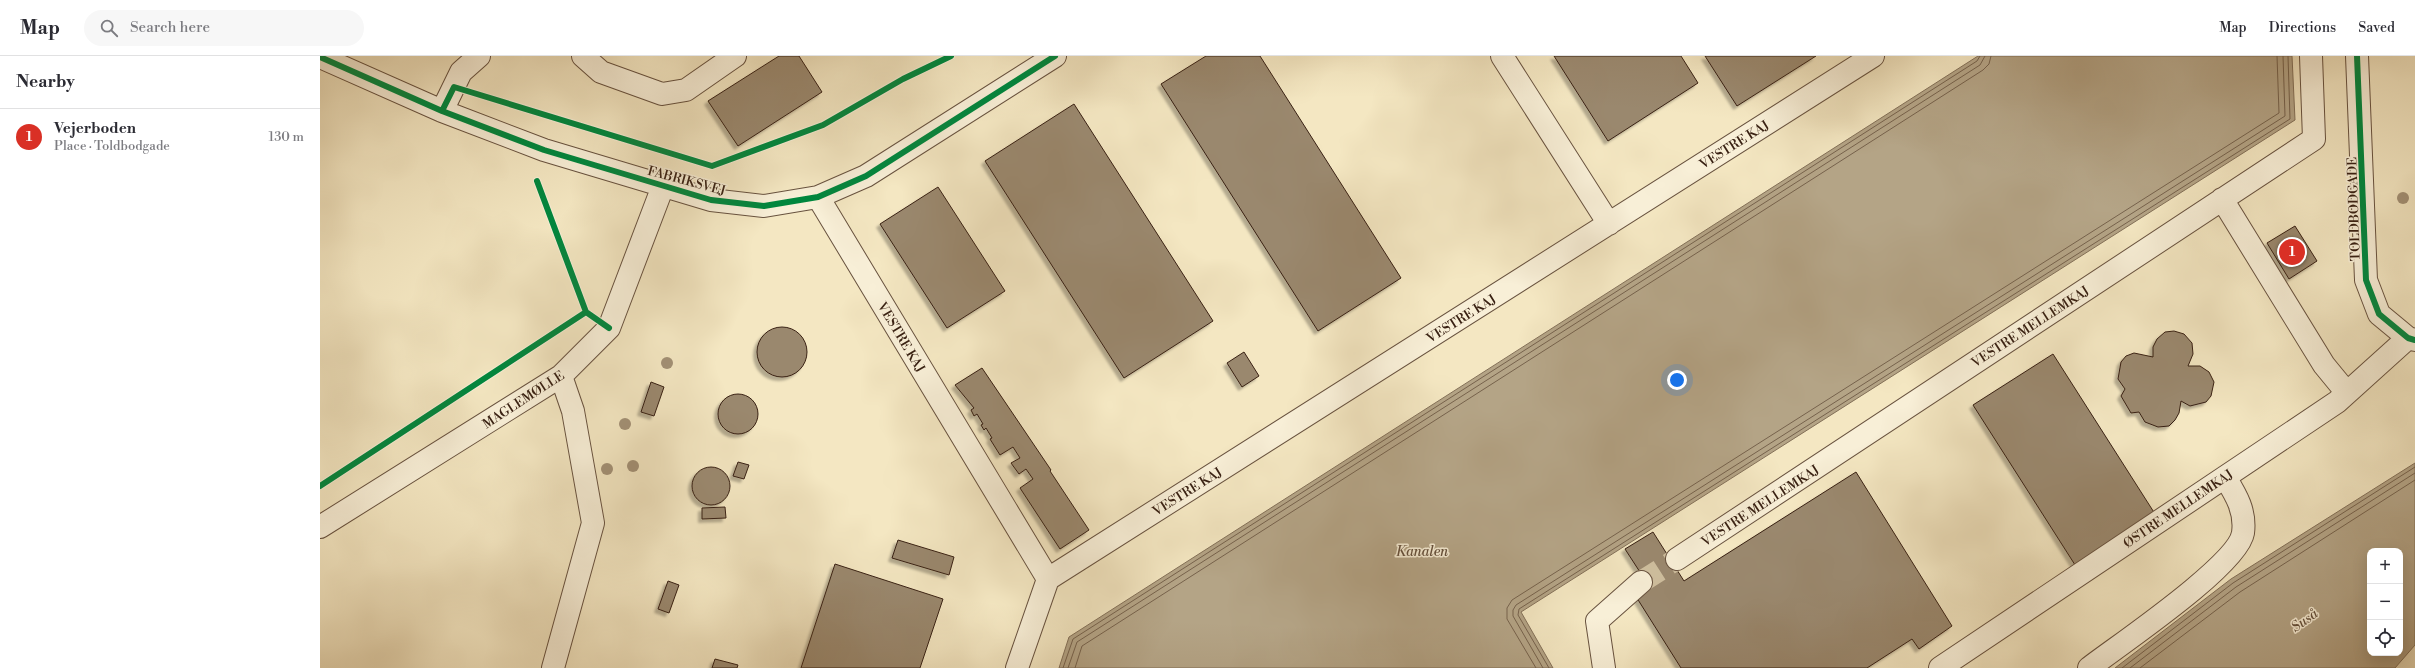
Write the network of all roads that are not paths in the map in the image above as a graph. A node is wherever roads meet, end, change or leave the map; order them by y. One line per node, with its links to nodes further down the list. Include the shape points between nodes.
1 (479, 56): 10 (street, via 461,72)
2 (583, 56): 3 (street, via 600,72 662,94 686,90)
3 (735, 56)
4 (1055, 56): 12 (street, FABRIKSVEJ, via 866,176)
5 (1502, 56): 14 (street)
6 (1873, 56): 14 (street, VESTRE KAJ)
7 (2311, 56): 13 (street, VESTRE MELLEMKAJ, via 2314,139)
8 (2357, 56): 15 (street, TOLDBODGADE, via 2366,280 2379,314)
9 (320, 57): 10 (street, FABRIKSVEJ)
10 (442, 111): 11 (street, FABRIKSVEJ, via 544,150)
11 (663, 186): 12 (street, FABRIKSVEJ, via 711,200 764,206); 16 (street, MAGLEMØLLE, via 609,328)
12 (818, 197): 21 (street, VESTRE KAJ)
13 (2222, 199): 17 (street, via 2324,365); 20 (street, VESTRE MELLEMKAJ)
14 (1608, 224): 21 (street, VESTRE KAJ)
15 (2412, 339): 17 (street, ØSTRE MELLEMKAJ)
16 (561, 376): 19 (street, MAGLEMØLLE); 23 (street, via 573,411 592,523)
17 (2347, 393): 18 (street, ØSTRE MELLEMKAJ)
18 (2225, 477): 26 (street, ØSTRE MELLEMKAJ); 27 (street, via 2243,508 2243,534 2231,556 2196,587)
19 (320, 527)
20 (1677, 559)
21 (1048, 579): 24 (street)
22 (1641, 582): 25 (street, via 1597,622)
23 (553, 668)
24 (1018, 668)
25 (1604, 668)
26 (1940, 668)
27 (2089, 668)

